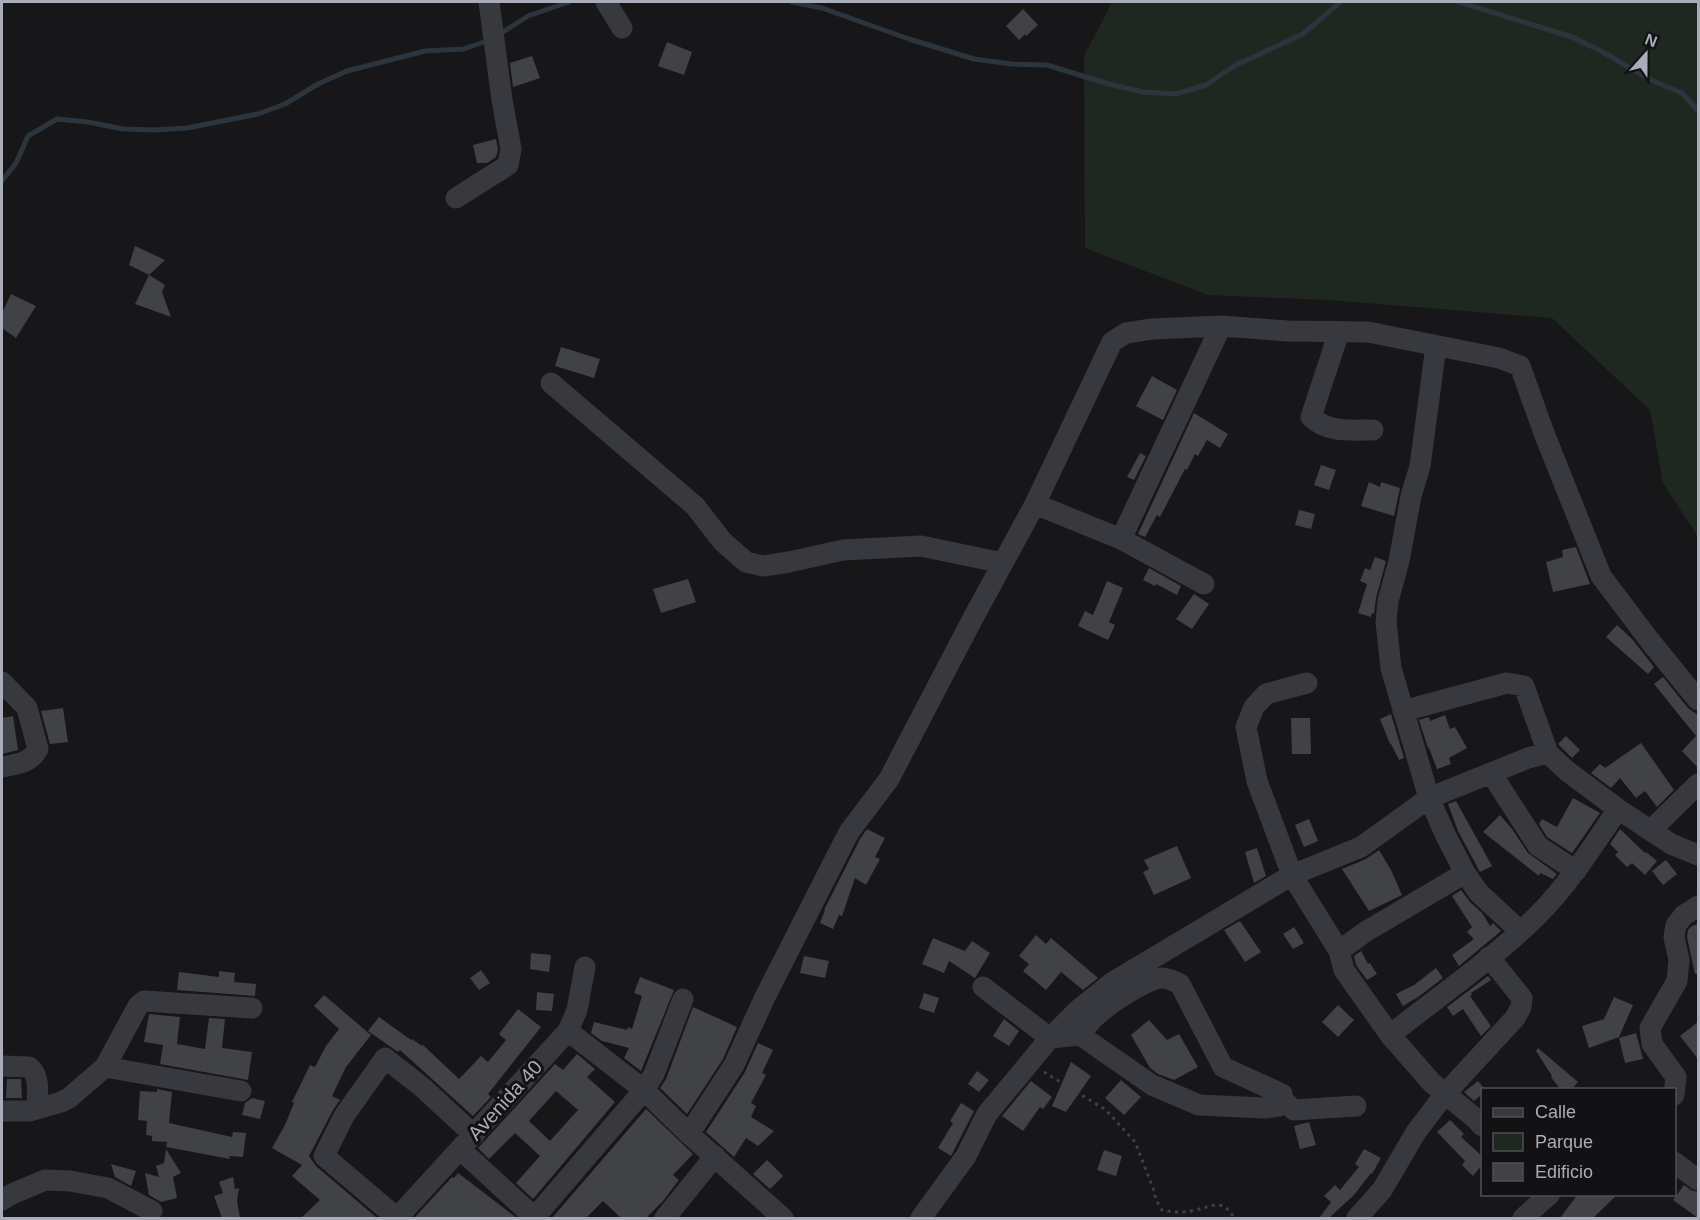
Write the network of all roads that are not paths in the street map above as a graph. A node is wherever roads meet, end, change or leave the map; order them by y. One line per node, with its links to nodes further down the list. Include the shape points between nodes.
1 (489, 2): 4 (street, via 510,157 508,165)
2 (606, 2): 3 (street)
3 (622, 28)
4 (456, 198)
5 (1221, 326): 6 (street); 10 (street, via 1152,329 1126,333 1112,342); 11 (street)
6 (1339, 332): 7 (street, via 1368,332); 9 (street, via 1311,417 1331,428)
7 (1436, 346): 16 (street, via 1520,366 1601,576); 17 (street, via 1420,466 1386,622 1391,668)
8 (551, 383): 12 (street, via 695,506 723,542 746,562 763,566 843,550 921,546)
9 (1373, 430)
10 (1035, 504): 11 (street); 12 (street)
11 (1121, 539): 13 (street)
12 (1003, 563): 52 (street, via 889,778 849,832 734,1065)
13 (1204, 584)
14 (2, 682): 19 (street, via 27,708 38,749 26,762)
15 (1307, 683): 28 (street, via 1266,694 1254,707 1246,727 1257,781)
16 (1698, 700)
17 (1403, 711): 18 (street, via 1508,683 1524,686); 22 (street)
18 (1548, 753): 20 (street); 23 (street)
19 (2, 767)
20 (1491, 773): 22 (street); 26 (street, via 1538,846)
21 (1698, 784): 24 (street)
22 (1430, 798): 27 (street); 28 (street, via 1361,848)
23 (1618, 809): 24 (street); 26 (street)
24 (1651, 830): 25 (street)
25 (1698, 855)
26 (1576, 871): 30 (street)
27 (1465, 873): 30 (street, via 1479,893); 31 (street)
28 (1292, 875): 31 (street); 40 (street, via 1113,982)
29 (1698, 906): 43 (street, via 1676,925 1677,981 1650,1028 1652,1044 1676,1077)
30 (1520, 931): 32 (street)
31 (1339, 951): 39 (street, via 1344,970)
32 (1490, 957): 39 (street); 46 (street, via 1522,998 1521,1007)
33 (585, 967): 37 (street, Avenida 40, via 577,1010)
34 (983, 987): 40 (street)
35 (683, 999): 44 (street)
36 (252, 1008): 42 (street, via 144,1001)
37 (568, 1031): 44 (street); 53 (street, Avenida 40)
38 (1080, 1035): 40 (street); 47 (street, via 1152,1085 1199,1105 1264,1108 1279,1106); 47 (street, via 1098,1014 1128,993 1153,980 1171,980 1180,984 1223,1067 1282,1094)
39 (1390, 1035): 46 (street)
40 (1050, 1038): 64 (street, via 987,1114 966,1156)
41 (2, 1066): 49 (street, via 32,1069 36,1074)
42 (105, 1067): 45 (street); 49 (street, via 69,1098)
43 (1675, 1088)
44 (644, 1090): 52 (street); 61 (street)
45 (241, 1091)
46 (1445, 1094): 51 (street); 65 (street, via 1416,1132 1382,1190)
47 (1283, 1101): 48 (street, via 1294,1110)
48 (1356, 1106)
49 (37, 1109): 50 (street)
50 (2, 1111)
51 (1481, 1125)
52 (690, 1134): 54 (street)
53 (467, 1142): 60 (street, Avenida 40); 60 (street, via 422,1087 385,1058 344,1116 324,1156); 61 (street)
54 (715, 1156): 62 (street); 63 (street)
55 (1676, 1164): 56 (street)
56 (1698, 1180)
57 (1546, 1196): 66 (street)
58 (2, 1200): 59 (street, via 45,1180 70,1181 108,1188)
59 (152, 1211)
60 (397, 1218)
61 (534, 1218)
62 (665, 1218)
63 (783, 1218)
64 (921, 1218)
65 (1357, 1218)
66 (1523, 1218)

